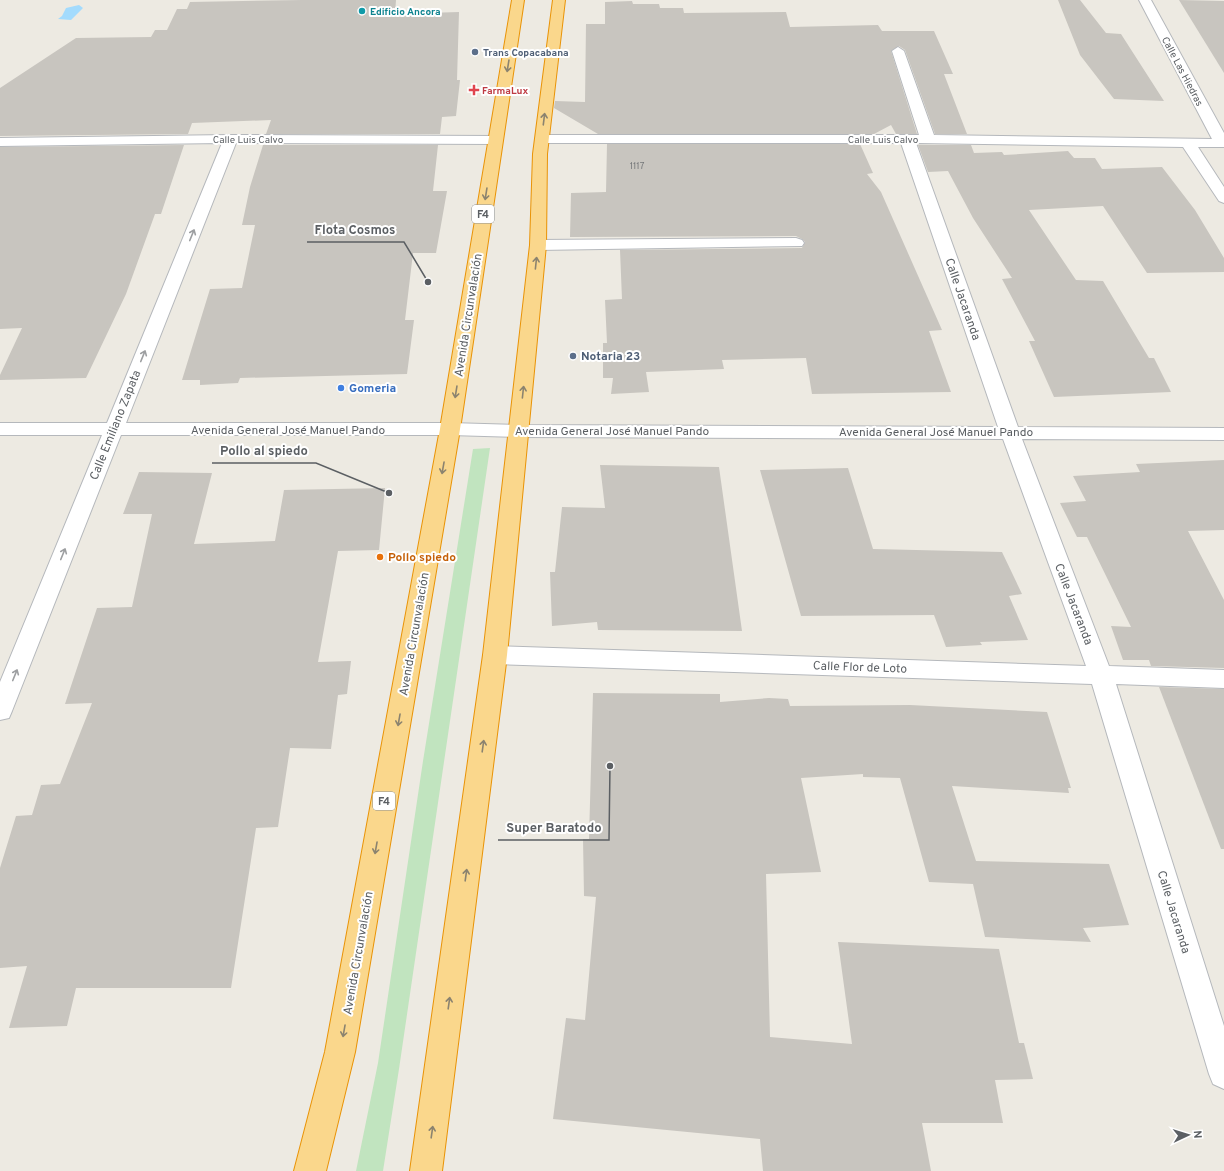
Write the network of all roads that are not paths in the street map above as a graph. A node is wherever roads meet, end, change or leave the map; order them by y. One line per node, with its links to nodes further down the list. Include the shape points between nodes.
1 (518, 0): 8 (highway, Avenida Circunvalación / F4, one-way to 8)
2 (560, 0): 6 (highway, one-way to 2)
3 (1145, 0): 11 (street, Calle Las Hiedras)
4 (898, 51): 7 (street, Calle Jacaranda)
5 (231, 139): 8 (street, Calle Luis Calvo); 9 (street, Calle Luis Calvo); 17 (street, Calle Emiliano Zapata, one-way to 5)
6 (542, 139): 7 (street, Calle Luis Calvo); 14 (highway)
7 (918, 139): 10 (street, Calle Luis Calvo); 19 (street, Calle Jacaranda)
8 (495, 140): 16 (highway, Avenida Circunvalación / F4, one-way to 16)
9 (0, 142)
10 (1187, 142): 11 (street, Calle Luis Calvo); 12 (street)
11 (1223, 143)
12 (1224, 198)
13 (796, 243): 14 (street)
14 (538, 245): 18 (highway, one-way to 14)
15 (0, 429): 17 (street, Avenida General José Manuel Pando)
16 (450, 429): 17 (street, Avenida General José Manuel Pando); 18 (street, Avenida General José Manuel Pando); 26 (highway, Avenida Circunvalación / F4, one-way to 26, via 340,1052)
17 (114, 430): 24 (street, Calle Emiliano Zapata, one-way to 17)
18 (520, 431): 19 (street, Avenida General José Manuel Pando); 21 (highway)
19 (1010, 433): 20 (street, Avenida General José Manuel Pando); 22 (street, Calle Jacaranda)
20 (1224, 434)
21 (495, 655): 22 (street, Calle Flor de Loto); 27 (highway, one-way to 21)
22 (1101, 675): 23 (street, Calle Flor de Loto); 25 (street, Calle Jacaranda)
23 (1224, 679)
24 (0, 711)
25 (1224, 1074)
26 (310, 1171)
27 (426, 1171)

